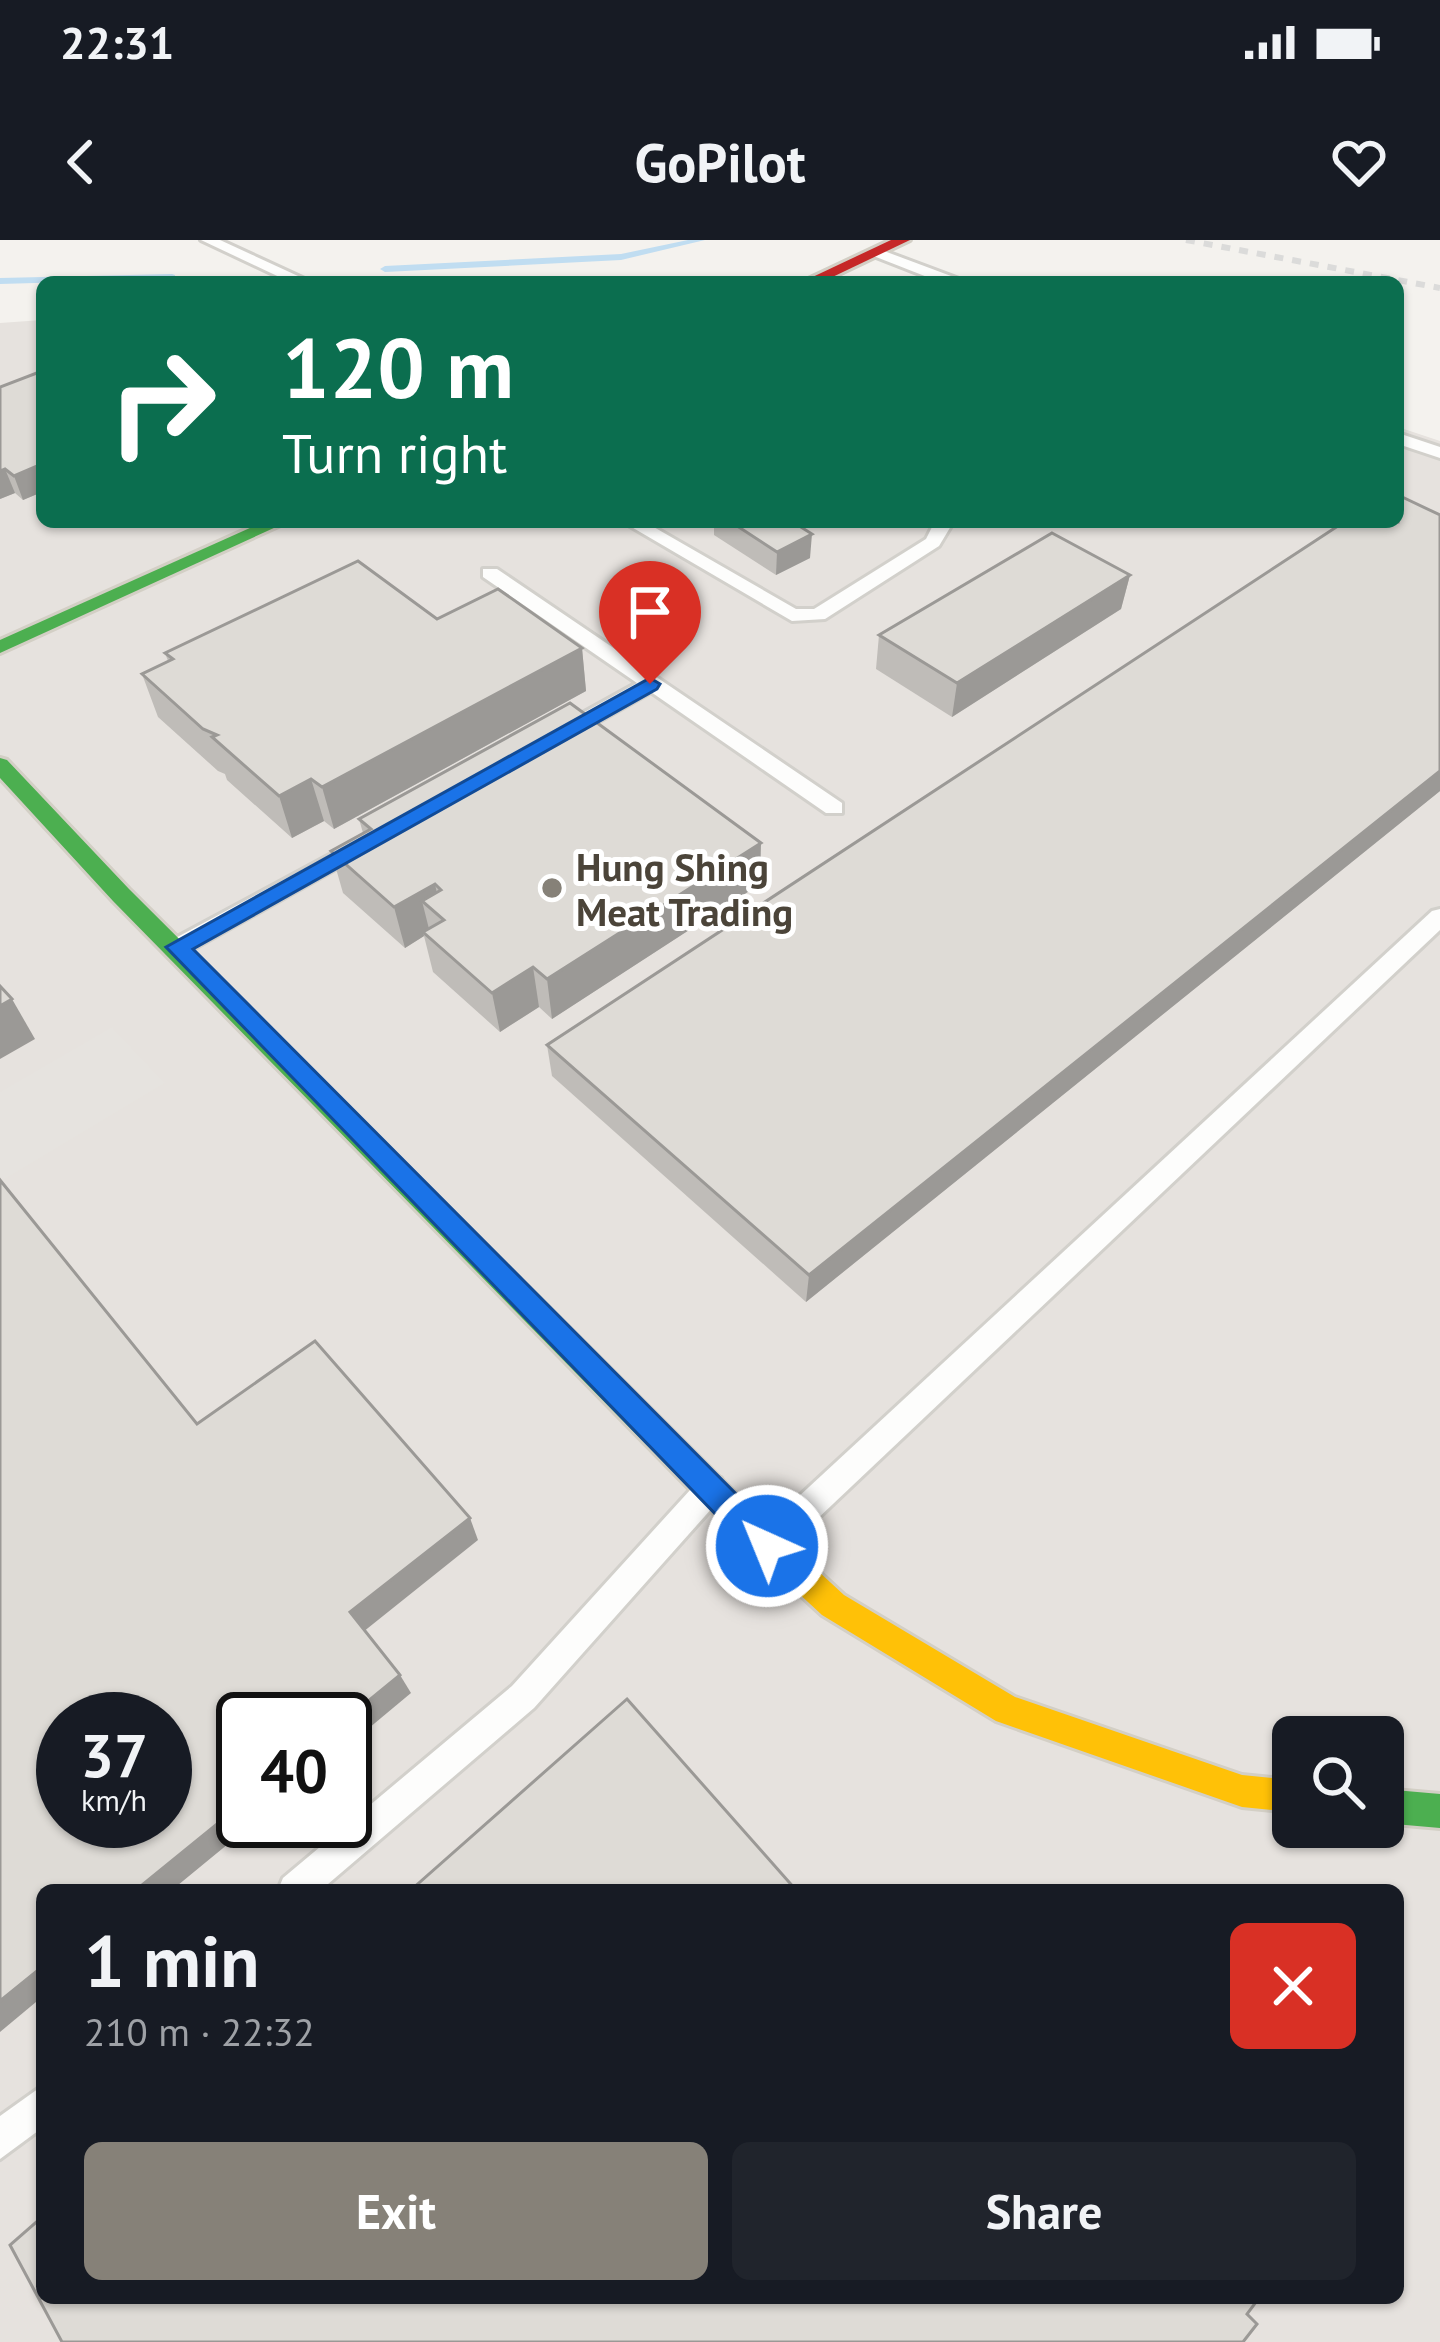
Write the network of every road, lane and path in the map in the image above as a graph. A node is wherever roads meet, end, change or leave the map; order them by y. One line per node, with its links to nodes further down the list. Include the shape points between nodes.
1 (208, 240): 4 (lane)
2 (903, 240): 3 (street)
3 (876, 252): 5 (street); 6 (lane)
4 (289, 276)
5 (823, 276)
6 (938, 276)
7 (1404, 440): 8 (lane)
8 (1440, 453)
9 (265, 528): 13 (street)
10 (642, 528): 11 (lane, via 792,615 818,615 932,542)
11 (941, 528)
12 (490, 573): 14 (lane)
13 (0, 646)
14 (650, 684): 15 (lane); 17 (lane)
15 (548, 741)
16 (0, 765): 20 (street)
17 (834, 808)
18 (383, 833): 20 (lane)
19 (1440, 917): 22 (lane)
20 (178, 947): 21 (street)
21 (711, 1488): 22 (street); 26 (lane, via 523,1697)
22 (767, 1546): 23 (street, via 833,1605 1007,1710 1242,1791)
23 (1272, 1794)
24 (1404, 1808): 25 (street)
25 (1440, 1811)
26 (302, 1884)
27 (36, 2109): 28 (lane)
28 (0, 2140)

